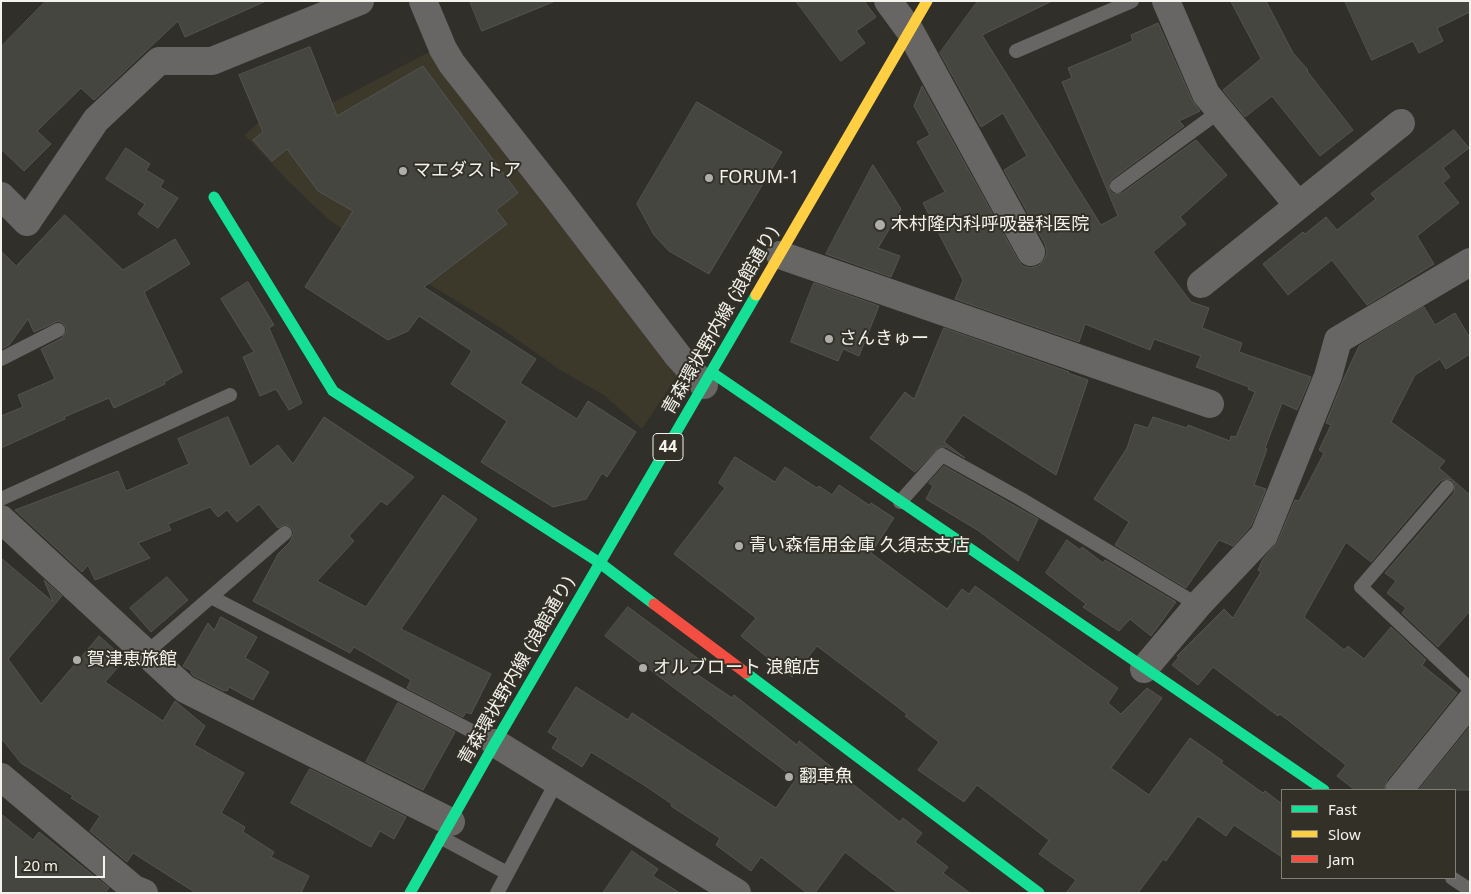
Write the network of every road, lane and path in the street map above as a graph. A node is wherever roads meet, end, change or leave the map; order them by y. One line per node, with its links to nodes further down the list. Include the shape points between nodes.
1 (360, 1): 12 (street, via 212,61 159,61 96,120 27,222)
2 (423, 1): 21 (street, via 452,64 678,356)
3 (888, 1): 7 (street)
4 (927, 1): 7 (street, 青森環状野内線 (浪館通り) / 44)
5 (1132, 1): 8 (lane)
6 (1166, 1): 9 (street, via 1206,94)
7 (910, 31): 15 (street); 16 (street, 青森環状野内線 (浪館通り) / 44)
8 (1016, 51)
9 (1220, 111): 11 (lane); 14 (street)
10 (1401, 124): 14 (street)
11 (1117, 186)
12 (1, 196)
13 (214, 197): 29 (street, via 333,391)
14 (1298, 205): 18 (street)
15 (1031, 252)
16 (780, 255): 21 (street, 青森環状野内線 (浪館通り) / 44); 23 (street)
17 (1470, 262): 31 (street, via 1338,340 1328,376 1264,535)
18 (1201, 284)
19 (58, 330): 20 (lane)
20 (1, 359)
21 (708, 379): 26 (street); 29 (street, 青森環状野内線 (浪館通り) / 44)
22 (230, 395): 25 (lane)
23 (1210, 404)
24 (1447, 487): 34 (lane, via 1361,587)
25 (1, 499)
26 (900, 502): 31 (lane, via 942,455); 33 (street)
27 (1, 519): 32 (street)
28 (286, 533): 30 (lane)
29 (600, 564): 36 (street, 青森環状野内線 (浪館通り) / 44); 49 (street)
30 (211, 597): 32 (lane); 36 (lane)
31 (1198, 605): 33 (street)
32 (146, 653): 41 (street, via 185,689)
33 (1144, 669): 39 (street)
34 (1470, 689)
35 (1470, 702): 40 (street)
36 (495, 743): 38 (street); 41 (street, 青森環状野内線 (浪館通り) / 44)
37 (1, 777): 44 (street)
38 (557, 781): 42 (lane); 48 (street)
39 (1323, 789)
40 (1400, 789)
41 (446, 830): 42 (lane); 46 (street, 青森環状野内線 (浪館通り) / 44)
42 (507, 873): 47 (lane)
43 (1454, 879): 45 (lane)
44 (128, 888)
45 (1470, 890)
46 (410, 893)
47 (497, 893)
48 (737, 893)
49 (1039, 893)

